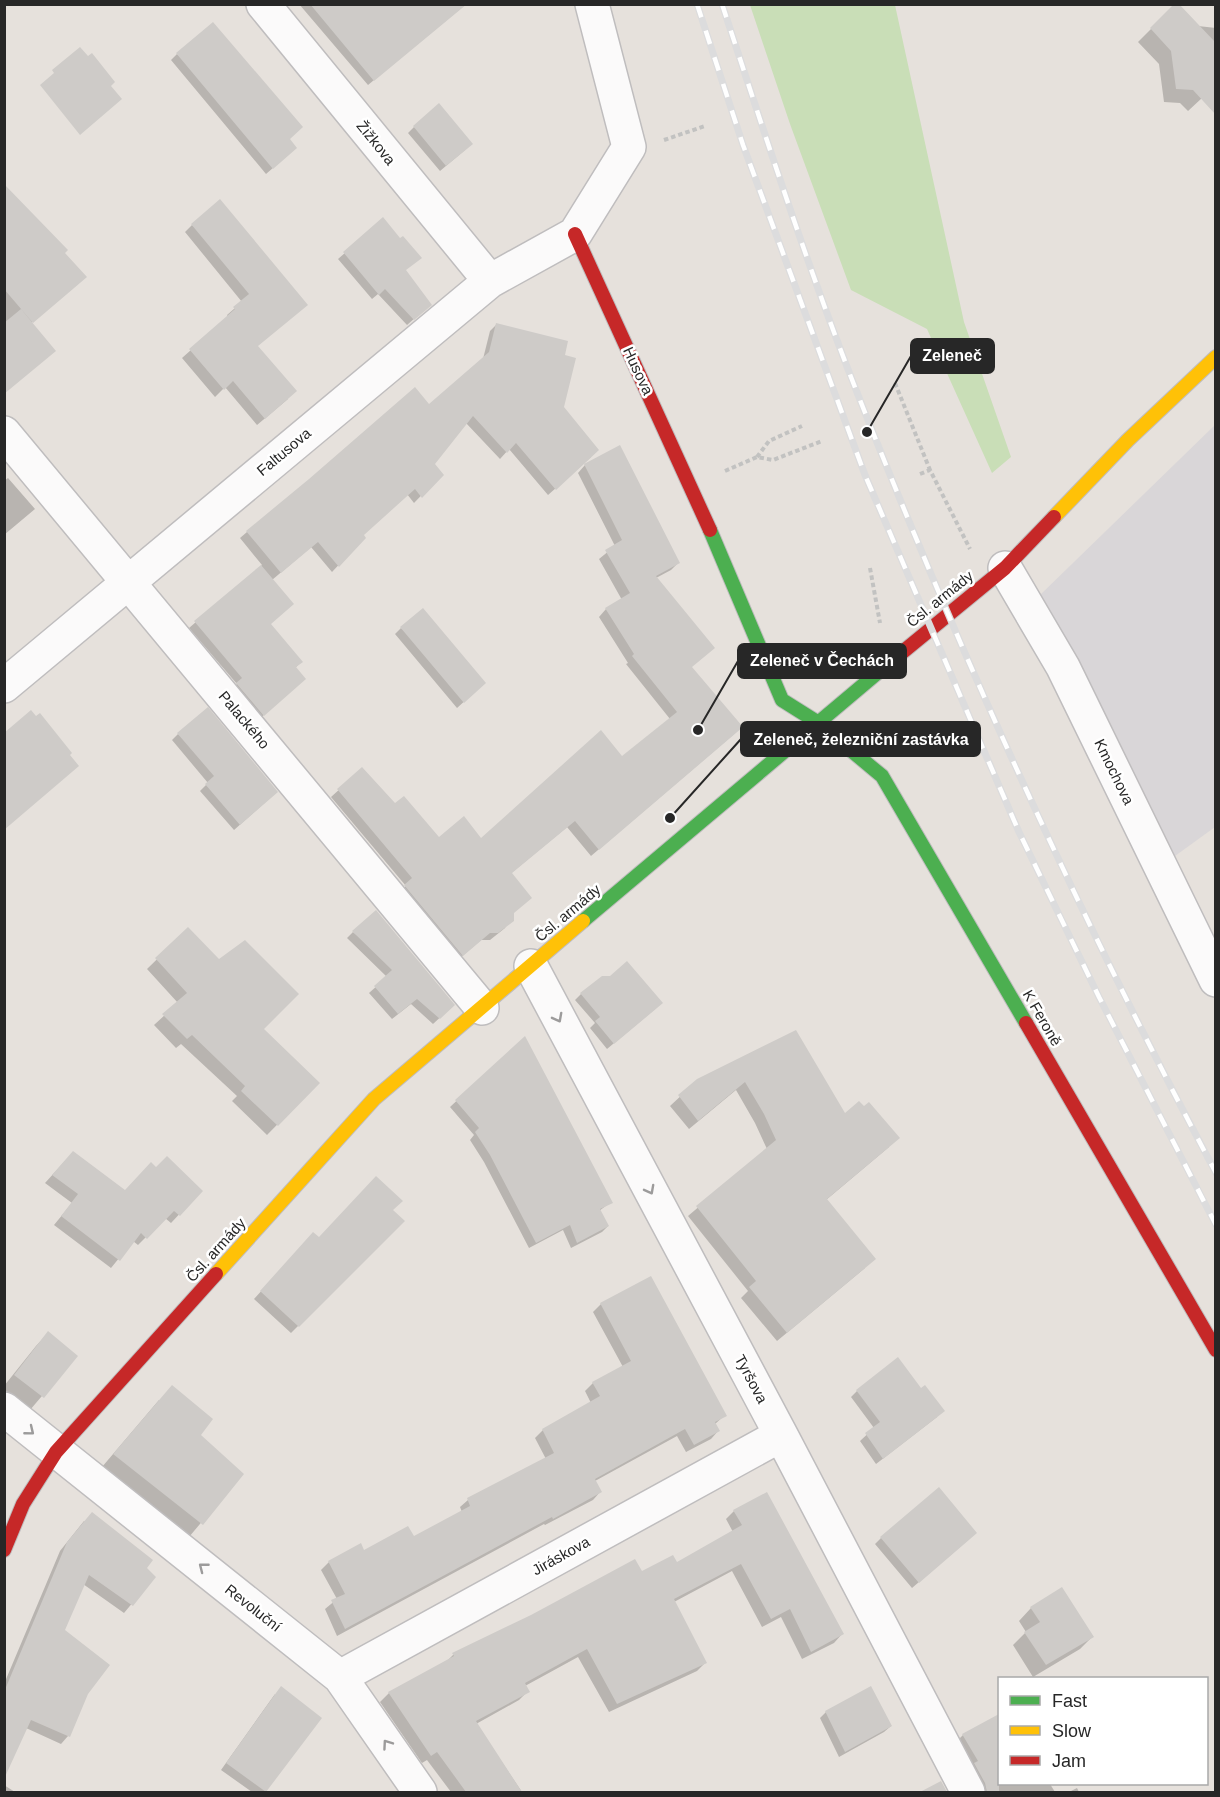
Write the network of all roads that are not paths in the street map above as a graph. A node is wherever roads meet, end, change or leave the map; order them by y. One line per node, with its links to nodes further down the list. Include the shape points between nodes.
1 (263, 4): 4 (street, Žižkova)
2 (592, 4): 3 (street, via 629,147)
3 (574, 234): 4 (street, Faltusova); 10 (street, Husova, via 691,485 782,700)
4 (490, 281): 8 (street, Faltusova)
5 (1215, 357): 7 (street, Čsl. armády, via 1128,440)
6 (4, 433): 8 (street, Palackého)
7 (1005, 568): 10 (street, Čsl. armády); 12 (street, Kmochova, via 1064,667)
8 (129, 581): 9 (street, Faltusova); 13 (street, Palackého)
9 (4, 686)
10 (817, 722): 11 (street, Čsl. armády); 14 (street, K Feroně, via 882,776)
11 (531, 966): 13 (street, Čsl. armády); 16 (street, Tyršova, one-way to 16)
12 (1215, 980)
13 (482, 1008): 17 (street, Čsl. armády, via 374,1099)
14 (1215, 1350)
15 (4, 1409): 17 (street, Revoluční, one-way to 17)
16 (781, 1435): 19 (street, Jiráskova); 21 (street, Tyršova)
17 (56, 1452): 18 (street, Čsl. armády, via 23,1504); 19 (street, Revoluční, one-way to 17)
18 (4, 1550)
19 (340, 1677): 20 (street, Revoluční, one-way to 19)
20 (420, 1792)
21 (968, 1792)

